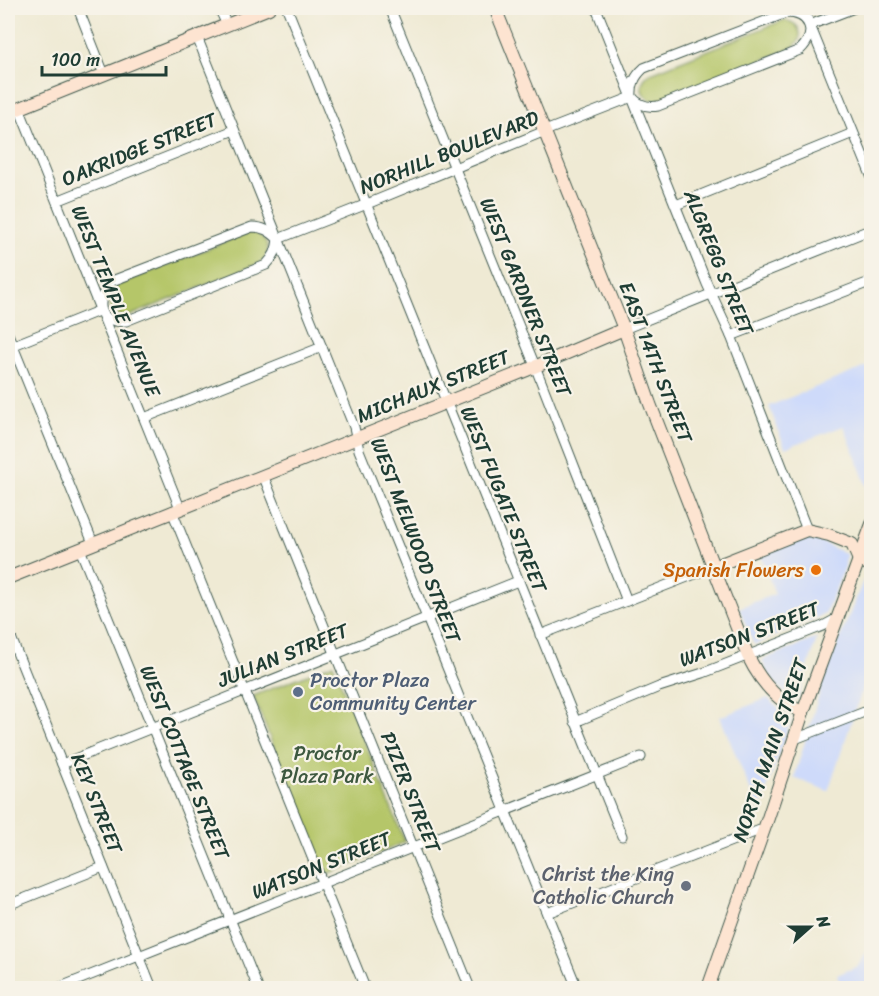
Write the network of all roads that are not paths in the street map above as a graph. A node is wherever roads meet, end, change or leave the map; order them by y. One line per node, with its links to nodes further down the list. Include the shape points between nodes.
1 (78, 8): 13 (street)
2 (219, 8): 10 (street)
3 (269, 8): 10 (street)
4 (288, 8): 22 (street, WEST FUGATE STREET)
5 (390, 8): 19 (street, WEST GARDNER STREET)
6 (495, 8): 17 (street, EAST 14TH STREET)
7 (596, 8): 14 (street, ALGREGG STREET)
8 (803, 8): 11 (street)
9 (854, 8): 11 (street)
10 (226, 25): 12 (street)
11 (810, 26): 14 (street, via 807,41 795,52 658,106 646,107); 14 (street, via 802,17 780,14 644,68 635,78); 18 (street)
12 (196, 37): 13 (street); 16 (street, WEST MELWOOD STREET)
13 (104, 74): 15 (street)
14 (632, 97): 17 (street, NORHILL BOULEVARD); 23 (street, ALGREGG STREET)
15 (14, 110): 21 (street, WEST TEMPLE AVENUE)
16 (234, 130): 21 (street, OAKRIDGE STREET); 25 (street, WEST MELWOOD STREET)
17 (545, 131): 19 (street, NORHILL BOULEVARD); 29 (street, EAST 14TH STREET)
18 (853, 133): 20 (street); 23 (street)
19 (455, 168): 22 (street, NORHILL BOULEVARD); 34 (street, WEST GARDNER STREET)
20 (872, 178)
21 (57, 201): 28 (street, WEST TEMPLE AVENUE)
22 (367, 204): 25 (street, NORHILL BOULEVARD); 35 (street, WEST FUGATE STREET)
23 (676, 205): 27 (street, ALGREGG STREET)
24 (872, 229): 27 (street, MICHAUX STREET)
25 (278, 239): 28 (street, via 276,251 266,265 126,321 111,320); 28 (street, via 264,228 252,227 112,281 103,293); 33 (street, WEST MELWOOD STREET)
26 (872, 281): 31 (street)
27 (712, 293): 29 (street, MICHAUX STREET); 31 (street, ALGREGG STREET)
28 (101, 310): 32 (street); 36 (street, WEST TEMPLE AVENUE)
29 (624, 329): 34 (street, MICHAUX STREET); 46 (street, EAST 14TH STREET)
30 (8, 334): 32 (street)
31 (731, 336): 41 (street, ALGREGG STREET)
32 (10, 346): 42 (street)
33 (322, 347): 36 (street); 37 (street, WEST MELWOOD STREET)
34 (535, 366): 35 (street, MICHAUX STREET); 49 (street, WEST GARDNER STREET)
35 (446, 402): 37 (street, MICHAUX STREET); 48 (street, WEST FUGATE STREET)
36 (144, 418): 39 (street, WEST TEMPLE AVENUE)
37 (357, 437): 38 (street, MICHAUX STREET); 50 (street, WEST MELWOOD STREET)
38 (263, 475): 39 (street, MICHAUX STREET); 54 (street, PIZER STREET)
39 (176, 510): 42 (street, MICHAUX STREET); 56 (street, WEST TEMPLE AVENUE)
40 (872, 524): 44 (street, NORTH MAIN STREET)
41 (807, 531): 44 (street, via 852,544); 46 (street)
42 (93, 543): 43 (street, MICHAUX STREET)
43 (80, 549): 47 (street, MICHAUX STREET); 60 (street, WEST COTTAGE STREET)
44 (859, 560): 45 (street); 51 (street, NORTH MAIN STREET)
45 (872, 563)
46 (713, 567): 49 (street); 55 (street, EAST 14TH STREET)
47 (8, 578)
48 (518, 581): 50 (street, JULIAN STREET); 53 (street, WEST FUGATE STREET)
49 (627, 601): 53 (street)
50 (427, 618): 54 (street, JULIAN STREET); 65 (street, WEST MELWOOD STREET)
51 (836, 619): 55 (street, WATSON STREET); 58 (street, NORTH MAIN STREET)
52 (8, 630): 63 (street, KEY STREET)
53 (540, 635): 59 (street, WEST FUGATE STREET)
54 (336, 655): 56 (street, JULIAN STREET); 68 (street, PIZER STREET)
55 (748, 656): 58 (street, EAST 14TH STREET, via 771,691); 59 (street, WATSON STREET)
56 (244, 691): 60 (street, JULIAN STREET); 70 (street, WEST TEMPLE AVENUE)
57 (872, 709): 61 (street)
58 (803, 712): 61 (street, NORTH MAIN STREET)
59 (575, 722): 64 (street, WEST FUGATE STREET)
60 (152, 728): 63 (street, JULIAN STREET); 73 (street, WEST COTTAGE STREET)
61 (795, 739): 66 (street, NORTH MAIN STREET)
62 (641, 757): 64 (street, WATSON STREET)
63 (62, 764): 69 (street, KEY STREET)
64 (596, 775): 65 (street, WATSON STREET); 67 (street, WEST FUGATE STREET)
65 (505, 810): 68 (street, WATSON STREET); 72 (street, WEST MELWOOD STREET)
66 (765, 828): 72 (street); 81 (street, NORTH MAIN STREET)
67 (622, 836)
68 (414, 848): 70 (street, WATSON STREET); 79 (street, PIZER STREET)
69 (103, 867): 71 (street); 74 (street, KEY STREET)
70 (322, 884): 73 (street, WATSON STREET); 78 (street, WEST TEMPLE AVENUE)
71 (8, 905)
72 (547, 913): 80 (street, WEST MELWOOD STREET)
73 (230, 920): 74 (street, WATSON STREET); 77 (street, WEST COTTAGE STREET)
74 (139, 956): 75 (street, WATSON STREET); 76 (street, KEY STREET)
75 (58, 988)
76 (152, 988)
77 (258, 988)
78 (365, 988)
79 (470, 988)
80 (577, 988)
81 (708, 988)

